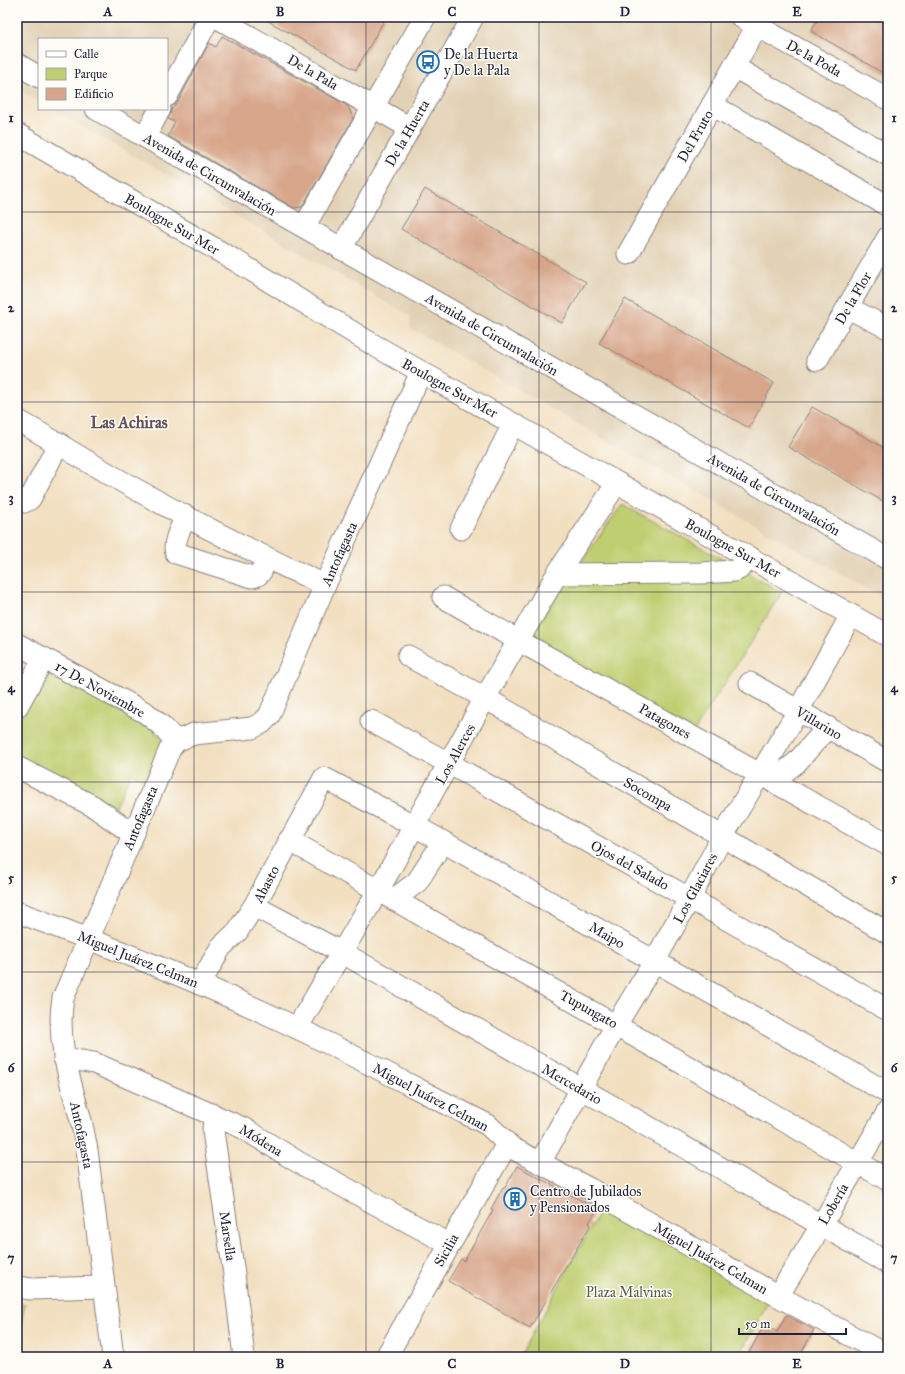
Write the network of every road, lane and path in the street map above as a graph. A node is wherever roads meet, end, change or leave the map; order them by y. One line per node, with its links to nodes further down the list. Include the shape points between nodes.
1 (210, 17): 9 (street)
2 (216, 17): 12 (street, De la Pala)
3 (425, 17): 12 (street)
4 (473, 17): 15 (street, De la Huerta)
5 (753, 20): 7 (street, Del Fruto); 10 (street, De la Poda)
6 (17, 64): 8 (street)
7 (734, 67): 11 (street, Del Fruto); 18 (street)
8 (38, 76)
9 (168, 94)
10 (888, 99)
11 (712, 105): 19 (street); 23 (street, Del Fruto)
12 (374, 107): 15 (street, De la Pala); 20 (street)
13 (98, 110): 17 (street, Avenida de Circunvalación)
14 (159, 110): 17 (street)
15 (410, 128): 22 (street, De la Huerta)
16 (17, 134): 27 (street, Boulogne Sur Mer)
17 (145, 137): 20 (street, Avenida de Circunvalación)
18 (888, 155)
19 (888, 206)
20 (304, 228): 22 (street, Avenida de Circunvalación)
21 (888, 237): 24 (street, De la Flor)
22 (341, 248): 37 (street, Avenida de Circunvalación)
23 (628, 254)
24 (848, 308): 25 (street); 26 (street, De la Flor)
25 (888, 328)
26 (817, 360)
27 (421, 372): 29 (street, Boulogne Sur Mer); 39 (street, Antofagasta)
28 (17, 420): 30 (street)
29 (513, 424): 31 (street, Boulogne Sur Mer); 34 (street)
30 (59, 443): 32 (street, via 30,499 24,502); 33 (street, via 129,486)
31 (617, 483): 35 (street, Boulogne Sur Mer); 38 (street, Los Alerces)
32 (17, 498)
33 (186, 516): 36 (street); 36 (street, via 176,543 176,553 252,577 260,574)
34 (461, 529)
35 (751, 558): 38 (street, via 734,571); 41 (street, Boulogne Sur Mer)
36 (266, 559): 39 (street)
37 (888, 560)
38 (557, 574): 43 (street, Los Alerces)
39 (325, 585): 53 (street, Antofagasta, via 269,716 252,728 194,734)
40 (443, 597): 43 (street, Patagones)
41 (851, 615): 42 (street, Boulogne Sur Mer); 50 (street, Los Glaciares)
42 (888, 636)
43 (519, 641): 48 (street, Los Alerces); 57 (street, Patagones)
44 (17, 644): 46 (street, 17 De Noviembre)
45 (408, 656): 48 (street, Socompa)
46 (44, 658): 49 (street); 53 (street, 17 De Noviembre, via 146,713)
47 (750, 683): 50 (street, Villarino)
48 (485, 698): 55 (street, Los Alerces); 61 (street, Socompa)
49 (17, 707)
50 (798, 711): 52 (street, Villarino); 57 (street, Los Glaciares)
51 (371, 721): 55 (street, Ojos del Salado)
52 (828, 727): 54 (street, Villarino); 57 (street, via 796,763)
53 (176, 741): 60 (street, Antofagasta, via 170,749)
54 (888, 762)
55 (450, 764): 59 (street, Los Alerces); 66 (street, Ojos del Salado)
56 (17, 767): 60 (street, via 93,806)
57 (766, 777): 61 (street, Los Glaciares); 64 (street, Patagones)
58 (324, 778): 59 (street, Maipo); 62 (street, Abasto)
59 (415, 826): 63 (street, Maipo); 65 (street, Los Alerces)
60 (133, 834): 70 (street, Antofagasta)
61 (722, 837): 66 (street, Los Glaciares); 69 (street, Socompa)
62 (289, 840): 65 (street, Tupungato); 67 (street, Abasto)
63 (443, 842): 65 (street, via 417,882 400,894); 72 (street, Maipo)
64 (888, 845)
65 (387, 896): 71 (street, Los Alerces); 75 (street, Tupungato)
66 (690, 898): 72 (street, Los Glaciares); 74 (street, Ojos del Salado)
67 (254, 906): 71 (street, Mercedario); 73 (street, Abasto, via 237,932 221,947)
68 (17, 912): 70 (street, Miguel Juárez Celman)
69 (888, 933)
70 (89, 939): 73 (street, Miguel Juárez Celman); 77 (street, Antofagasta, via 63,998 60,1021)
71 (341, 952): 76 (street, Los Alerces); 78 (street, Mercedario)
72 (654, 962): 75 (street, Los Glaciares); 79 (street, Maipo)
73 (200, 984): 76 (street, Miguel Juárez Celman)
74 (888, 1010)
75 (616, 1025): 78 (street, Los Glaciares); 83 (street, Tupungato)
76 (297, 1028): 82 (street, Miguel Juárez Celman, via 488,1125)
77 (64, 1058): 81 (street, Módena, via 94,1062); 90 (street, Antofagasta, via 87,1150)
78 (582, 1089): 84 (street, Los Glaciares); 86 (street, Mercedario)
79 (888, 1093)
80 (888, 1111): 83 (street, Lobería)
81 (214, 1115): 87 (street, Módena, via 244,1128 298,1162); 94 (street, Marsella, via 213,1131)
82 (507, 1144): 84 (street, Miguel Juárez Celman); 87 (street, Sicilia)
83 (858, 1162): 85 (street, Tupungato); 86 (street, Lobería)
84 (540, 1163): 91 (street, Miguel Juárez Celman)
85 (888, 1180)
86 (821, 1226): 88 (street, Mercedario); 91 (street, Lobería)
87 (449, 1244): 95 (street, Sicilia)
88 (888, 1263)
89 (17, 1287): 90 (street)
90 (103, 1288): 93 (street, Antofagasta)
91 (778, 1296): 92 (street, Miguel Juárez Celman)
92 (888, 1356)
93 (113, 1357)
94 (244, 1357)
95 (386, 1357)

